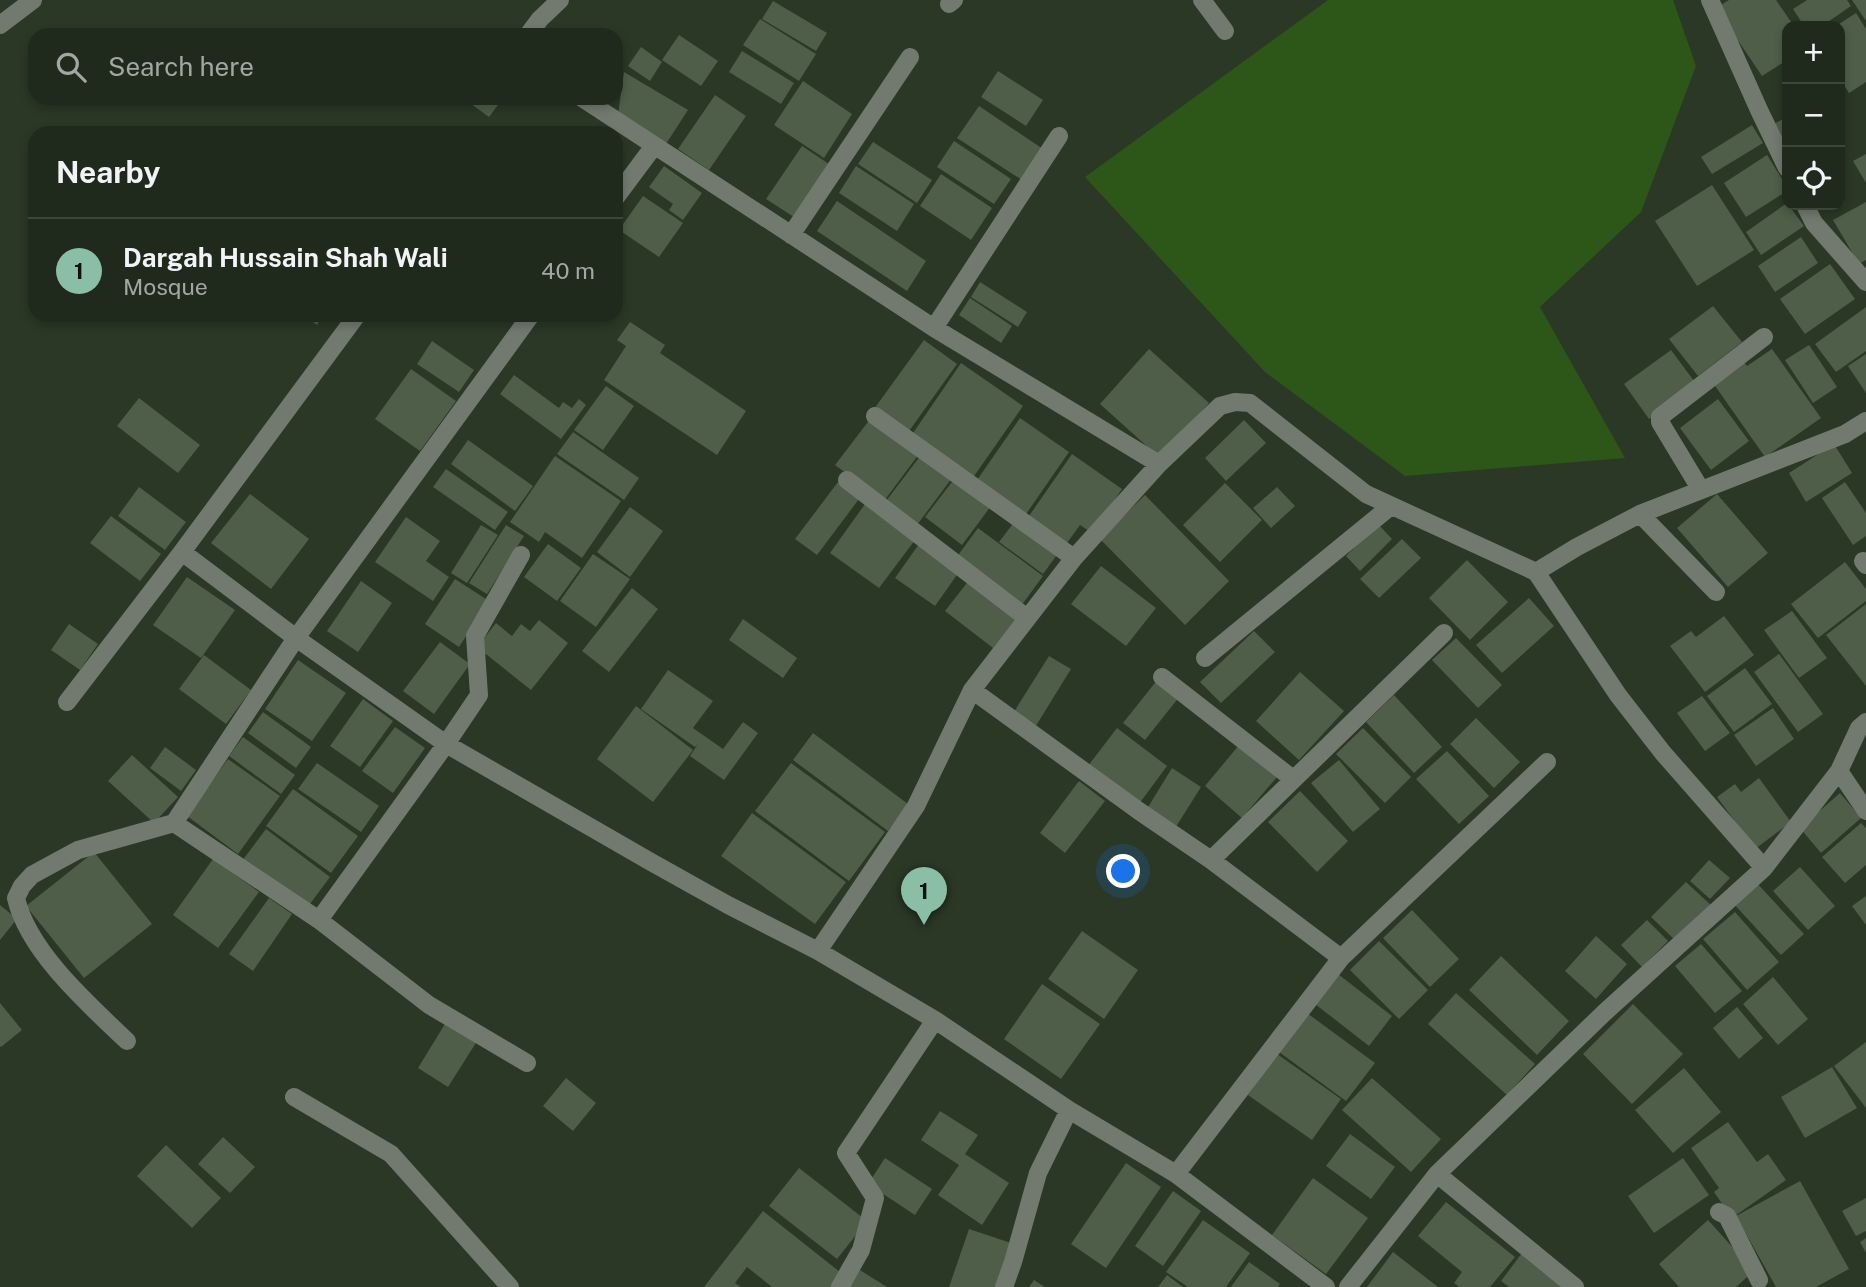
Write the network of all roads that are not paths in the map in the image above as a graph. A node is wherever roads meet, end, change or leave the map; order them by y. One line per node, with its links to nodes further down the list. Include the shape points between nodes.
1 (33, 0): 5 (street)
2 (561, 0): 6 (street)
3 (1202, 0): 7 (street)
4 (1710, 0): 12 (street)
5 (0, 24)
6 (533, 28)
7 (1225, 31)
8 (910, 57): 15 (street)
9 (592, 105): 11 (street)
10 (1059, 136): 19 (street)
11 (654, 146): 13 (street); 15 (street)
12 (1782, 158)
13 (623, 188)
14 (1808, 210): 16 (street)
15 (791, 235): 19 (street)
16 (1866, 282)
17 (352, 322): 28 (street)
18 (526, 322): 35 (street)
19 (934, 328): 23 (street)
20 (1763, 337): 25 (street, via 1660,417)
21 (874, 416): 30 (street)
22 (1866, 421): 25 (street, via 1845,434)
23 (1159, 464): 26 (street, via 1220,406 1250,403 1366,494); 30 (street)
24 (846, 480): 33 (street)
25 (1701, 490): 27 (street)
26 (1391, 506): 31 (street); 36 (street)
27 (1640, 514): 31 (street); 32 (street)
28 (182, 552): 35 (street); 39 (street)
29 (521, 555): 41 (street, via 475,636 479,695)
30 (1074, 558): 33 (street)
31 (1536, 572): 48 (street, via 1618,695)
32 (1716, 592)
33 (1027, 618): 38 (street)
34 (1444, 633): 44 (street)
35 (296, 638): 41 (street); 46 (street)
36 (1205, 658)
37 (1162, 677): 44 (street)
38 (972, 690): 47 (street); 50 (street, via 916,806)
39 (67, 702)
40 (1866, 722): 43 (street, via 1858,728)
41 (446, 744): 49 (street); 50 (street)
42 (1547, 762): 51 (street)
43 (1839, 771): 45 (street); 48 (street)
44 (1293, 779): 47 (street)
45 (1866, 811)
46 (174, 823): 49 (street); 53 (street, via 78,850 32,875 16,898 33,940 86,1003)
47 (1211, 860): 51 (street)
48 (1764, 868): 58 (street)
49 (319, 920): 54 (street, via 429,1005)
50 (818, 951): 52 (street)
51 (1341, 958): 57 (street)
52 (934, 1020): 56 (street); 62 (street, via 846,1153 875,1198 861,1250)
53 (127, 1041)
54 (527, 1063)
55 (294, 1097): 61 (street, via 391,1154)
56 (1069, 1110): 57 (street); 63 (street, via 1038,1173)
57 (1176, 1174): 64 (street)
58 (1437, 1174): 65 (street); 66 (street)
59 (1719, 1212): 60 (street, via 1727,1216)
60 (1760, 1285)
61 (510, 1287)
62 (840, 1287)
63 (1004, 1287)
64 (1326, 1287)
65 (1348, 1287)
66 (1575, 1287)

